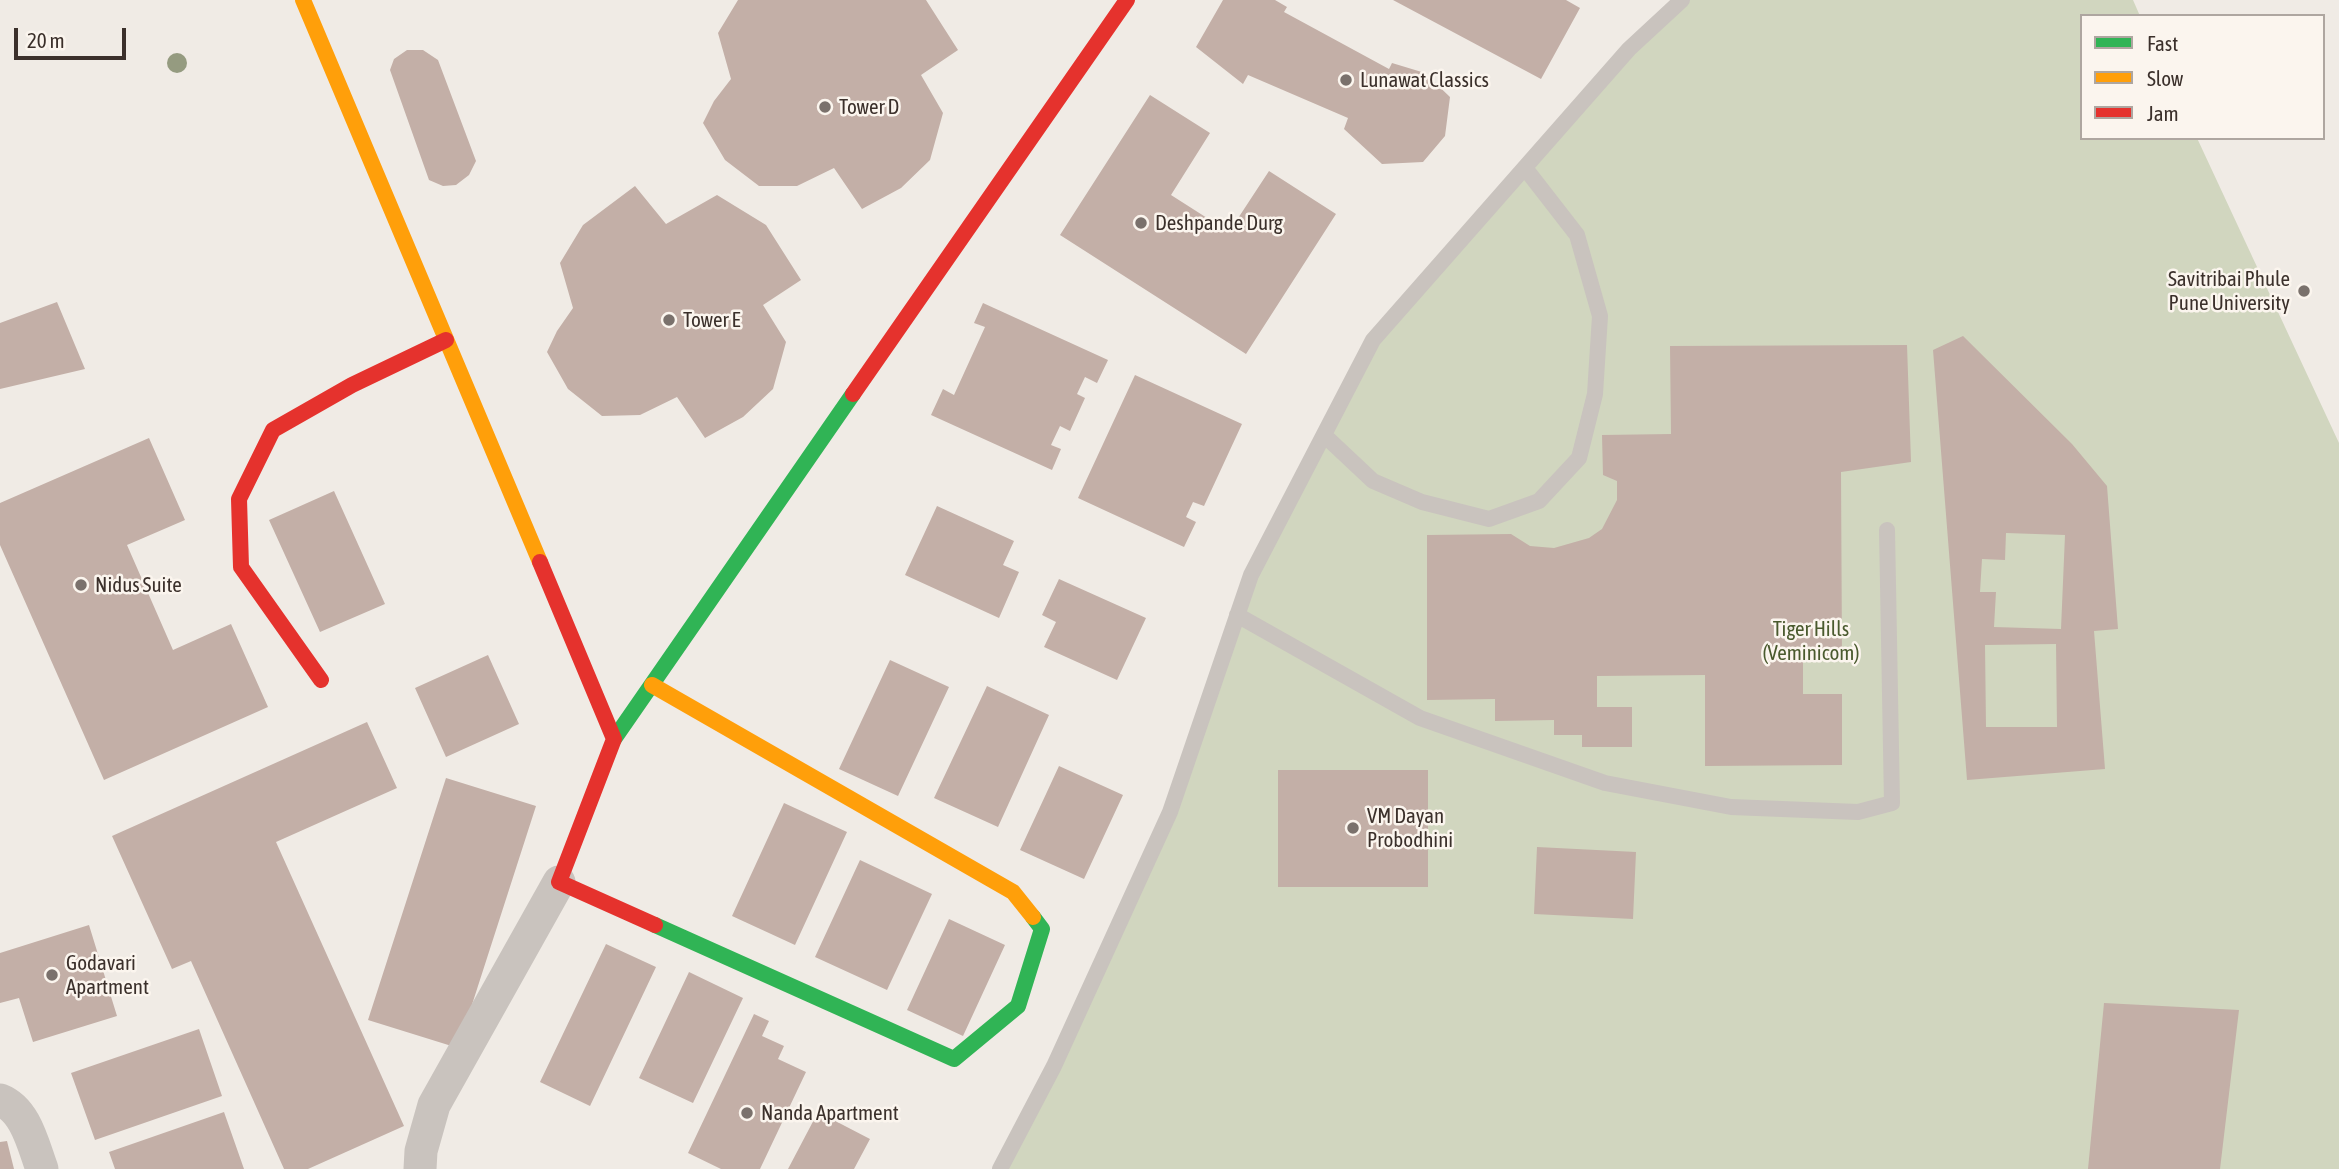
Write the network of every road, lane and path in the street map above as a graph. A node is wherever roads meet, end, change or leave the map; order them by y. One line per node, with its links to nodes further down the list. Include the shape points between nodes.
1 (303, 0): 5 (street)
2 (1127, 0): 10 (street)
3 (1682, 0): 4 (lane, via 1629,49)
4 (1525, 168): 6 (lane, via 1373,340); 6 (lane, via 1577,236 1600,316 1595,394 1579,458 1539,501 1489,519 1422,502 1373,481)
5 (446, 341): 9 (street, via 352,385 272,430 239,499 241,567); 11 (street)
6 (1324, 435): 8 (lane, via 1251,575)
7 (1887, 530): 8 (lane, via 1892,803 1858,811 1731,807 1605,783 1420,718)
8 (1237, 615): 16 (lane, via 1170,812 1054,1066)
9 (321, 680)
10 (652, 685): 11 (street); 12 (street, via 1013,892 1042,929 1018,1006 954,1059)
11 (614, 739): 12 (street)
12 (559, 882): 15 (street, via 434,1105)
13 (0, 1100): 14 (street, via 16,1111 24,1124)
14 (42, 1169)
15 (420, 1169)
16 (1000, 1169)

